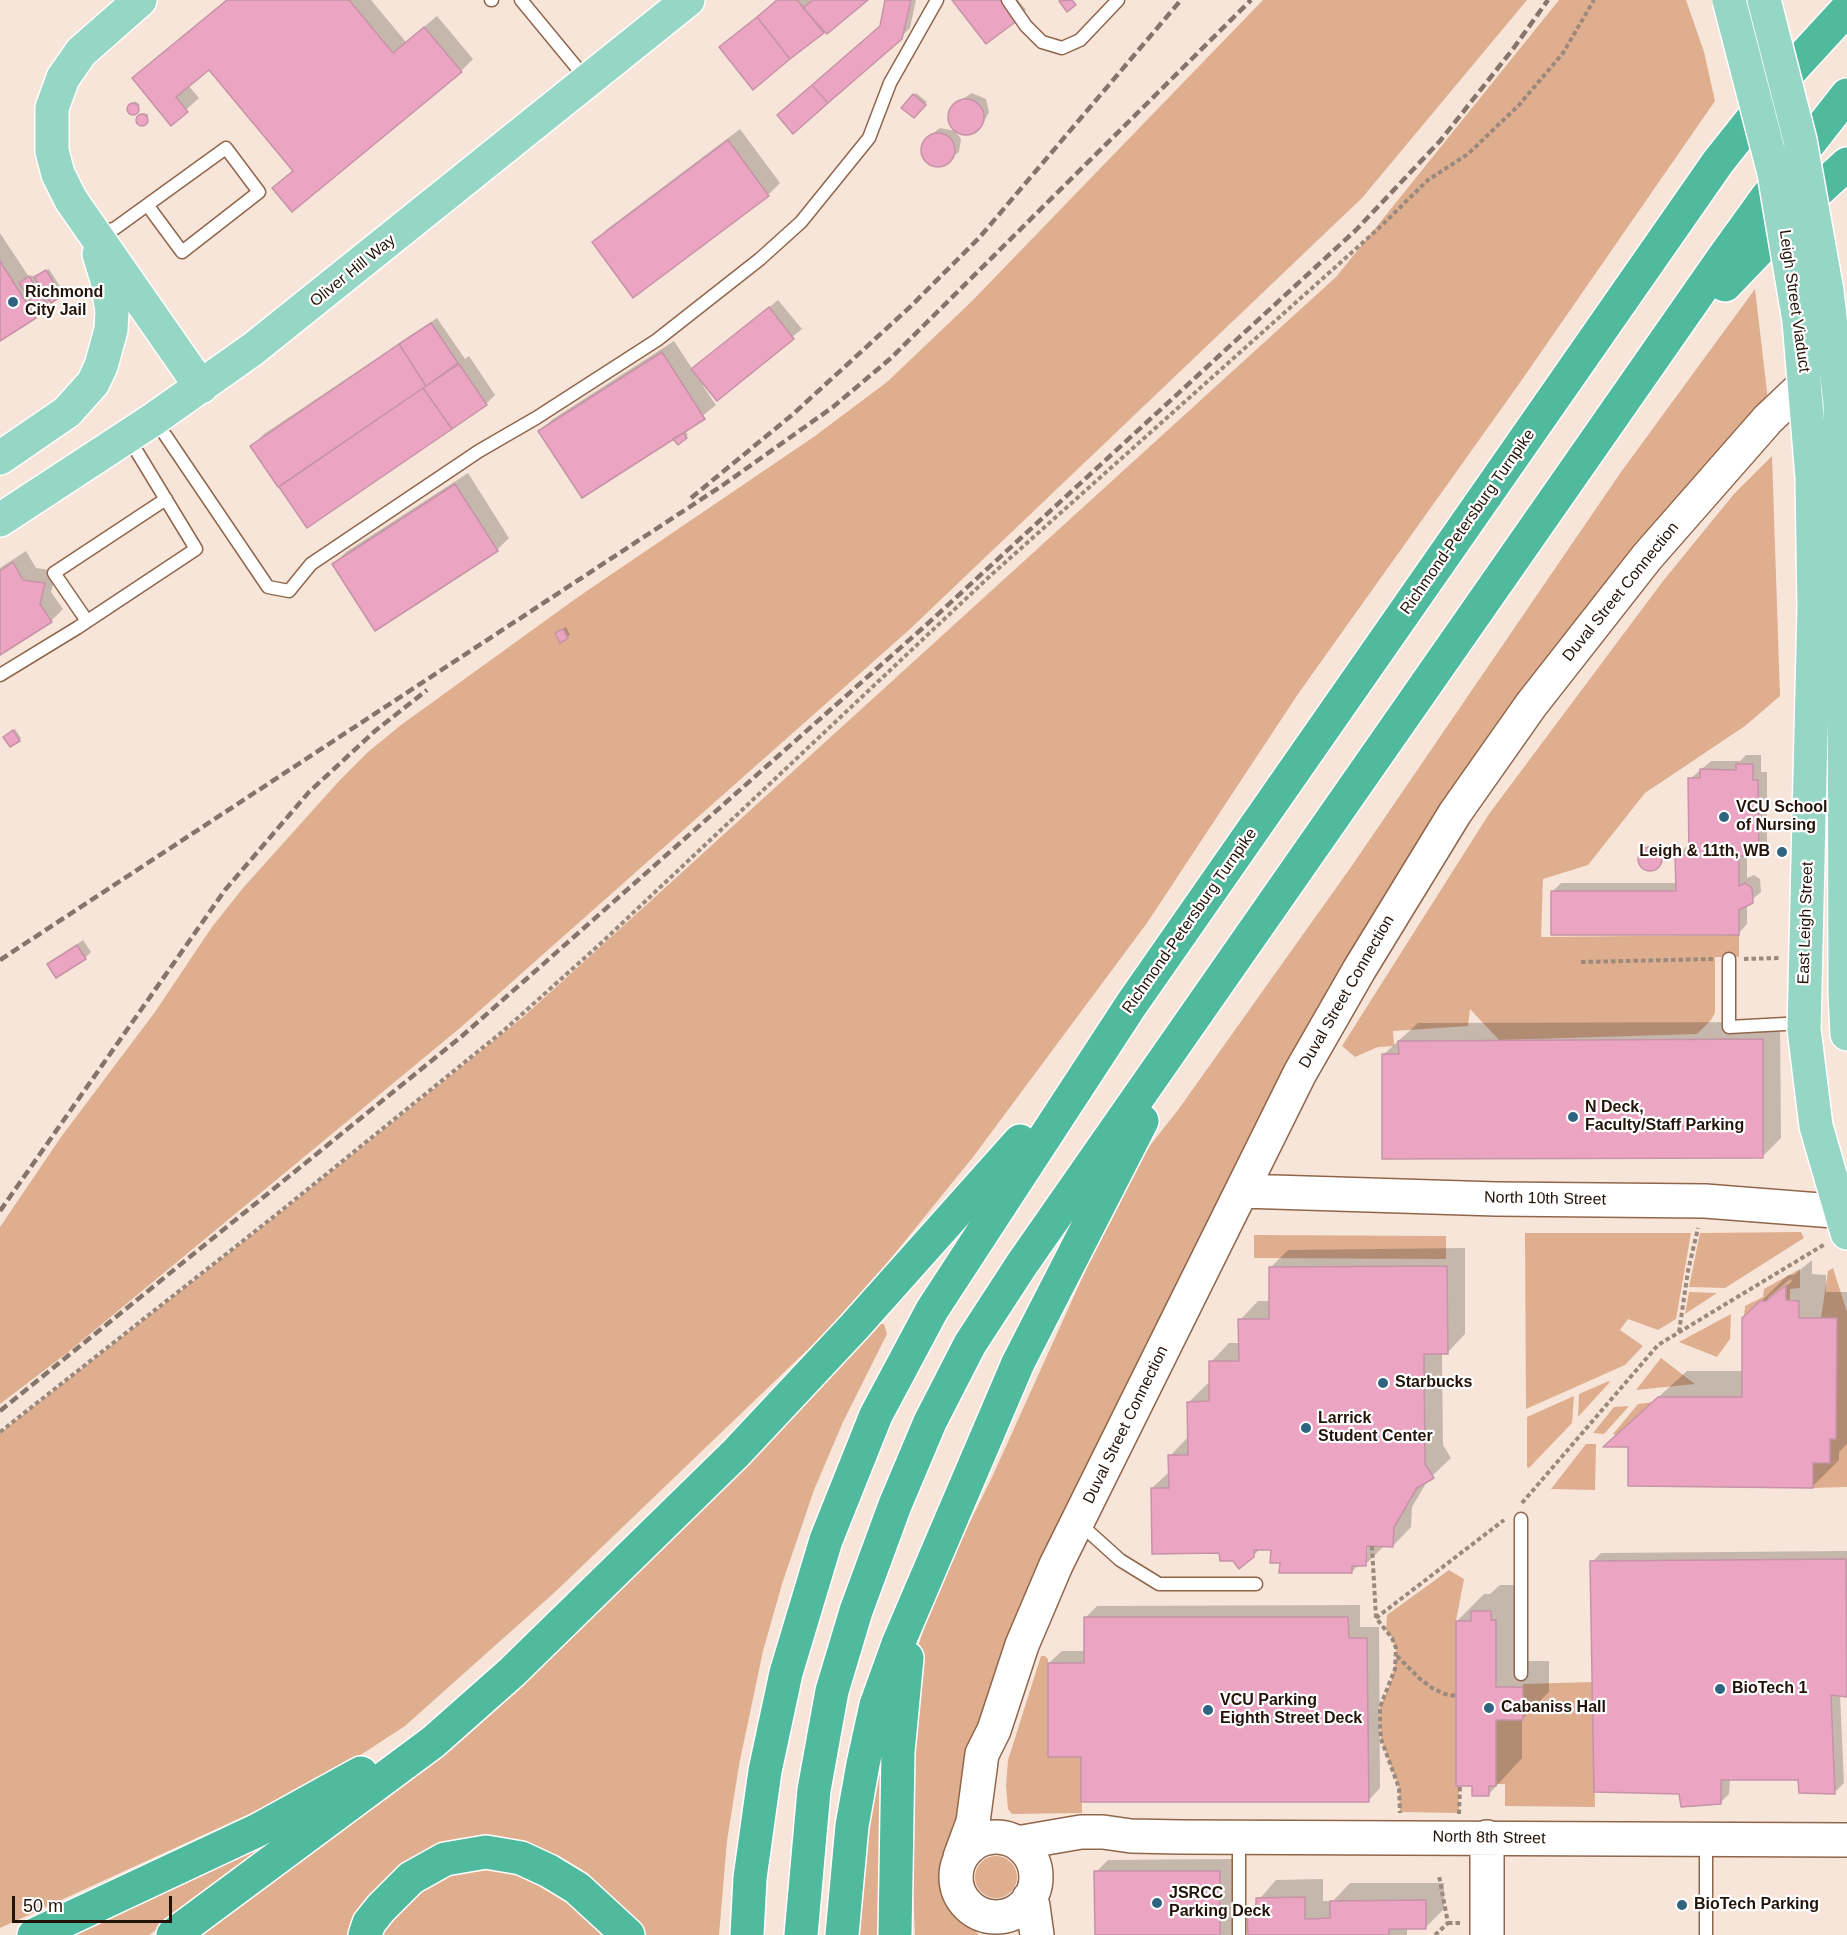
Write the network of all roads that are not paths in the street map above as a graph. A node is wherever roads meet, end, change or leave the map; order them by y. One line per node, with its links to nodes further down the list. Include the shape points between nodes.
1 (140, 0): 14 (main road, via 81,52 63,78 52,108 52,152 58,174)
2 (521, 0): 10 (lane)
3 (688, 0): 10 (main road, Oliver Hill Way)
4 (937, 0): 18 (lane, via 890,83 869,138 801,222 657,340 565,401 478,451 311,564 289,591 267,587)
5 (1008, 0): 6 (lane, via 1042,42 1062,48 1080,40)
6 (1118, 0)
7 (1730, 0): 22 (main road, Leigh Street Viaduct, bridge, via 1774,173 1798,321)
8 (1764, 0): 22 (main road, Leigh Street Viaduct, bridge, via 1800,140 1827,291 1840,403)
9 (1847, 9): 28 (highway, Richmond-Petersburg Turnpike, via 1791,70 1718,162)
10 (588, 81): 16 (main road, Oliver Hill Way, via 304,311)
11 (1847, 95): 17 (highway, via 1767,197)
12 (1847, 164): 17 (highway, via 1738,270)
13 (148, 206): 13 (lane, via 226,148 259,192 182,252); 14 (lane, via 114,229)
14 (93, 232): 16 (main road); 19 (main road, via 112,311 101,366 93,383 67,412)
15 (1847, 348): 32 (street, Duval Street Connection, via 1768,419 1647,557 1531,705 1455,813 1359,970 1300,1073)
16 (201, 387): 18 (main road, Oliver Hill Way)
17 (1628, 398): 30 (highway)
18 (141, 428): 20 (lane); 21 (main road, Oliver Hill Way)
19 (0, 458)
20 (166, 499): 23 (lane, via 196,549); 23 (lane, via 54,573)
21 (0, 520)
22 (1829, 607): 25 (main road, East Leigh Street); 26 (main road)
23 (87, 621): 24 (lane)
24 (0, 675)
25 (1807, 894): 26 (street); 29 (main road, East Leigh Street)
26 (1846, 895): 31 (main road)
27 (1729, 959): 29 (lane, via 1729,1027)
28 (1131, 1005): 38 (highway, via 979,1190 854,1327 736,1453); 55 (highway, Richmond-Petersburg Turnpike, via 932,1310 876,1415 826,1540 786,1673 765,1771 750,1878)
29 (1804, 1023): 33 (main road, East Leigh Street, via 1816,1126)
30 (1190, 1026): 37 (highway, via 1018,1364); 56 (highway, via 1022,1264 970,1344 930,1422 856,1611 832,1691 814,1790)
31 (1847, 1034)
32 (1242, 1191): 33 (street, North 10th Street, via 1705,1201); 35 (street, Duval Street Connection)
33 (1845, 1222)
34 (1517, 1516): 39 (lane)
35 (1078, 1523): 36 (lane, via 1120,1560 1159,1584); 40 (street, Duval Street Connection, via 1022,1645)
36 (1257, 1584)
37 (920, 1586): 57 (highway, via 876,1705 852,1826); 58 (highway, via 900,1714)
38 (512, 1672): 51 (highway, via 306,1806); 52 (highway, via 424,1749)
39 (1521, 1674)
40 (994, 1730): 44 (street, Duval Street Connection, via 990,1793); 47 (street, Duval Street Connection, via 982,1754 973,1822)
41 (1131, 1836): 42 (street, North 8th Street); 44 (street, North 8th Street, via 1081,1832); 48 (street, North 8th Street, via 1102,1841 1062,1856)
42 (1239, 1836): 43 (street, North 8th Street); 60 (lane)
43 (1487, 1838): 45 (street, North 8th Street); 50 (street)
44 (1008, 1840): 47 (street, via 980,1840); 48 (street, via 1027,1852)
45 (1706, 1840): 46 (street, North 8th Street); 61 (lane)
46 (1847, 1840)
47 (960, 1857): 49 (street, via 956,1883 961,1896)
48 (1032, 1887): 49 (street, via 1018,1910); 59 (street)
49 (999, 1926)
50 (1475, 1929)
51 (34, 1935)
52 (173, 1935)
53 (365, 1935): 54 (highway, via 381,1908 411,1878 445,1858 486,1852 521,1858 577,1888)
54 (628, 1935)
55 (747, 1935)
56 (801, 1935)
57 (842, 1935)
58 (895, 1935)
59 (1037, 1935)
60 (1239, 1935)
61 (1706, 1935)

